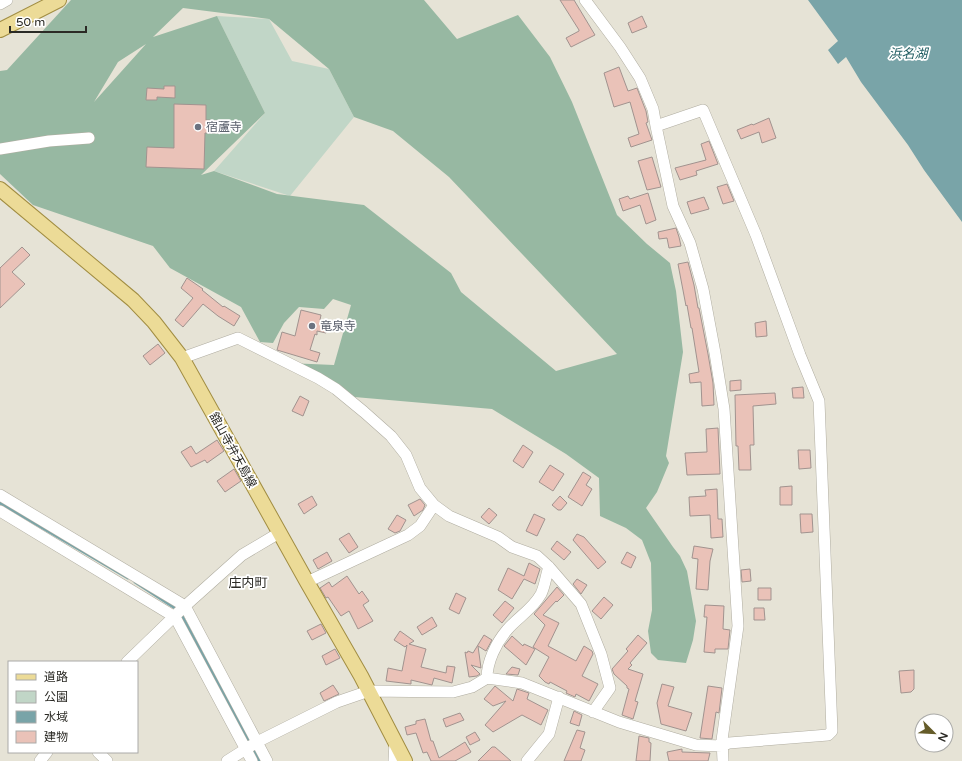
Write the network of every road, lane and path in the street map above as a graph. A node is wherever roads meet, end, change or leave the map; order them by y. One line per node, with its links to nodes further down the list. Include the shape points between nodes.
1 (7, 0): 4 (street)
2 (59, 0): 5 (main road)
3 (585, 0): 6 (street, via 640,78 653,109)
4 (0, 4)
5 (0, 30)
6 (656, 126): 26 (street, via 673,206 690,243 703,289 724,408 738,626); 26 (street, via 703,110 756,235 819,401 832,731 828,735 729,743)
7 (89, 138): 8 (street)
8 (0, 149)
9 (0, 189): 10 (main road, 舘山寺弁天島線, via 133,300 159,327)
10 (182, 358): 12 (street, via 238,338 318,378 336,389 391,436 406,455 420,488); 14 (main road, 舘山寺弁天島線)
11 (0, 495): 17 (street)
12 (434, 505): 15 (street, via 449,516 498,537 512,548 537,556); 16 (street, via 420,526 408,535)
13 (0, 511): 18 (street)
14 (279, 532): 16 (main road, 舘山寺弁天島線); 17 (street, via 242,555)
15 (548, 567): 20 (street, via 541,594 506,630 493,652 487,668); 23 (street, via 581,604 601,654 610,688)
16 (307, 582): 21 (main road, 舘山寺弁天島線)
17 (185, 606): 18 (street); 25 (street)
18 (175, 617): 19 (street); 25 (street)
19 (128, 661)
20 (487, 678): 21 (street, via 472,687 453,692); 22 (street, via 522,683)
21 (369, 691): 24 (main road, 舘山寺弁天島線); 25 (street, via 337,702)
22 (559, 697): 23 (street); 36 (street, via 549,734)
23 (593, 712): 26 (street, via 696,745)
24 (395, 740): 34 (street); 35 (main road, 舘山寺弁天島線)
25 (251, 745): 31 (street); 32 (street); 33 (street)
26 (722, 746): 37 (street)
27 (46, 753): 29 (street)
28 (99, 753): 30 (street)
29 (40, 761)
30 (107, 761)
31 (227, 761)
32 (252, 761)
33 (267, 761)
34 (394, 761)
35 (405, 761)
36 (527, 761)
37 (724, 761)

